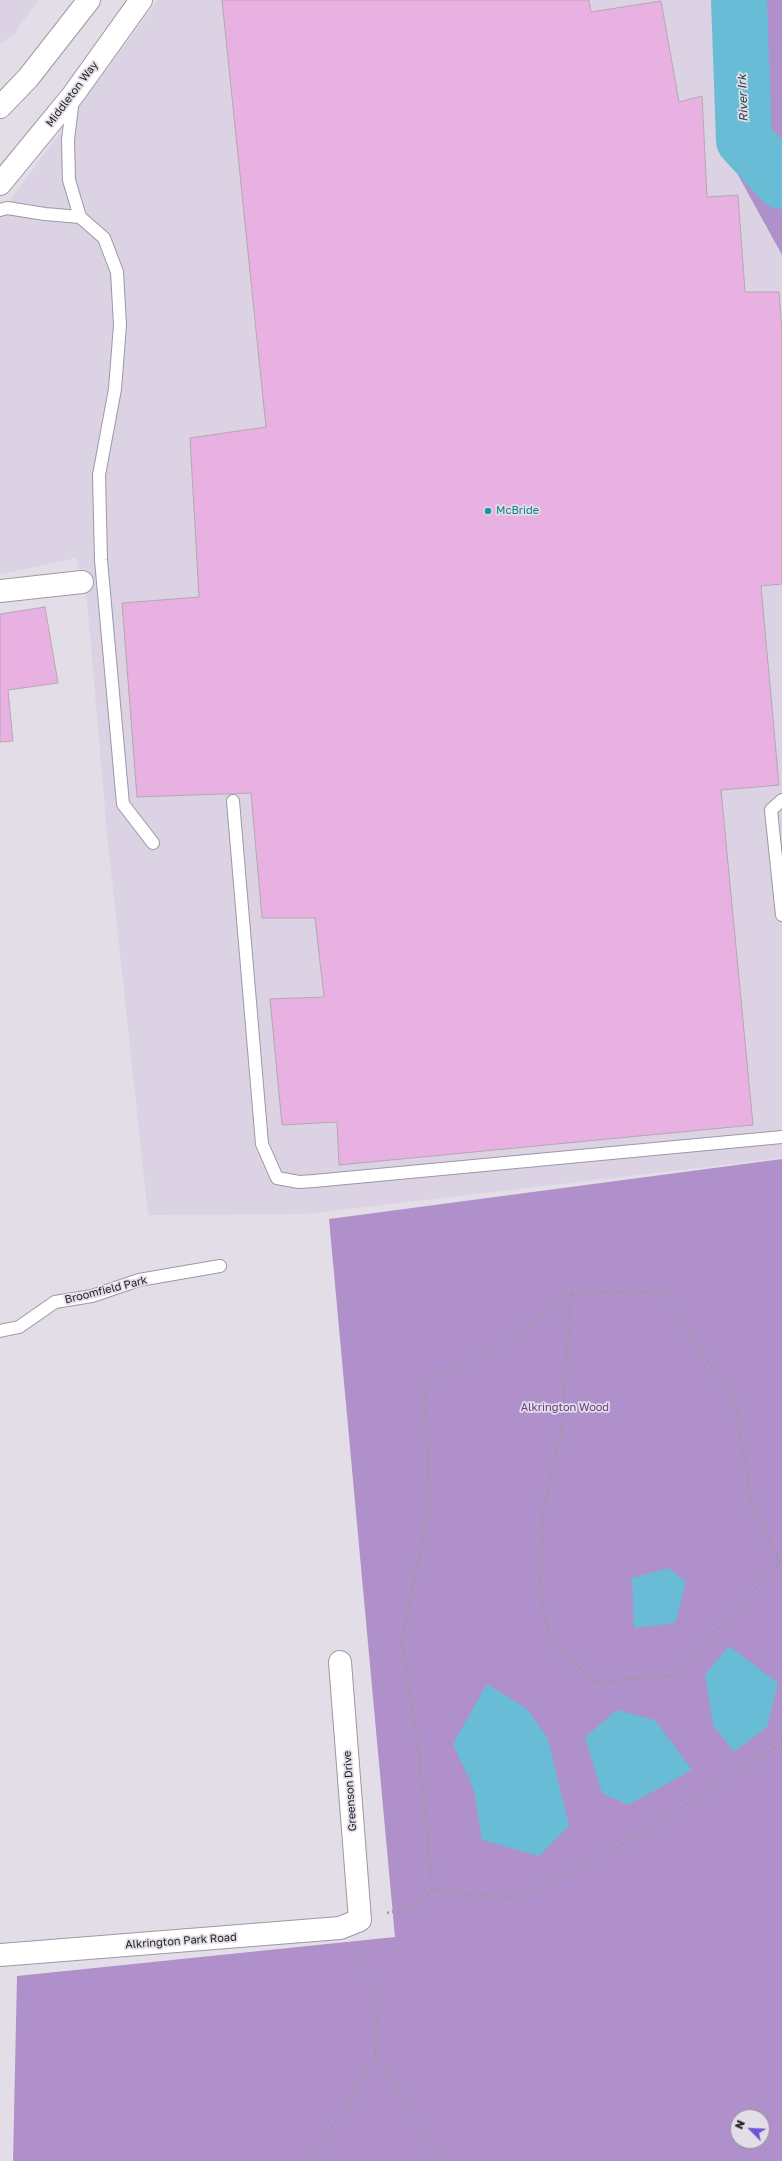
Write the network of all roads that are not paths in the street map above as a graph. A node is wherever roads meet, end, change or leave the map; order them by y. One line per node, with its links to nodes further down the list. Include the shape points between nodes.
1 (89, 0): 4 (street, via 28,78)
2 (141, 0): 3 (street, Middleton Way)
3 (73, 95): 5 (street, Middleton Way); 7 (lane, via 68,140 69,180)
4 (0, 106)
5 (0, 184)
6 (0, 210): 7 (lane, via 7,208)
7 (80, 217): 8 (lane, via 104,238 117,272 120,325 115,389 99,475)
8 (93, 581): 9 (street); 12 (lane, via 123,804)
9 (0, 591)
10 (782, 800): 13 (lane, via 771,810)
11 (233, 801): 14 (lane, via 262,1144 278,1178 299,1182 314,1181)
12 (153, 843)
13 (782, 915)
14 (782, 1137)
15 (220, 1266): 16 (lane, Broomfield Park, via 139,1280 92,1296 55,1302 19,1327)
16 (0, 1331)
17 (340, 1662): 18 (street, Greenson Drive)
18 (350, 1924): 19 (street, Alkrington Park Road)
19 (0, 1955)

